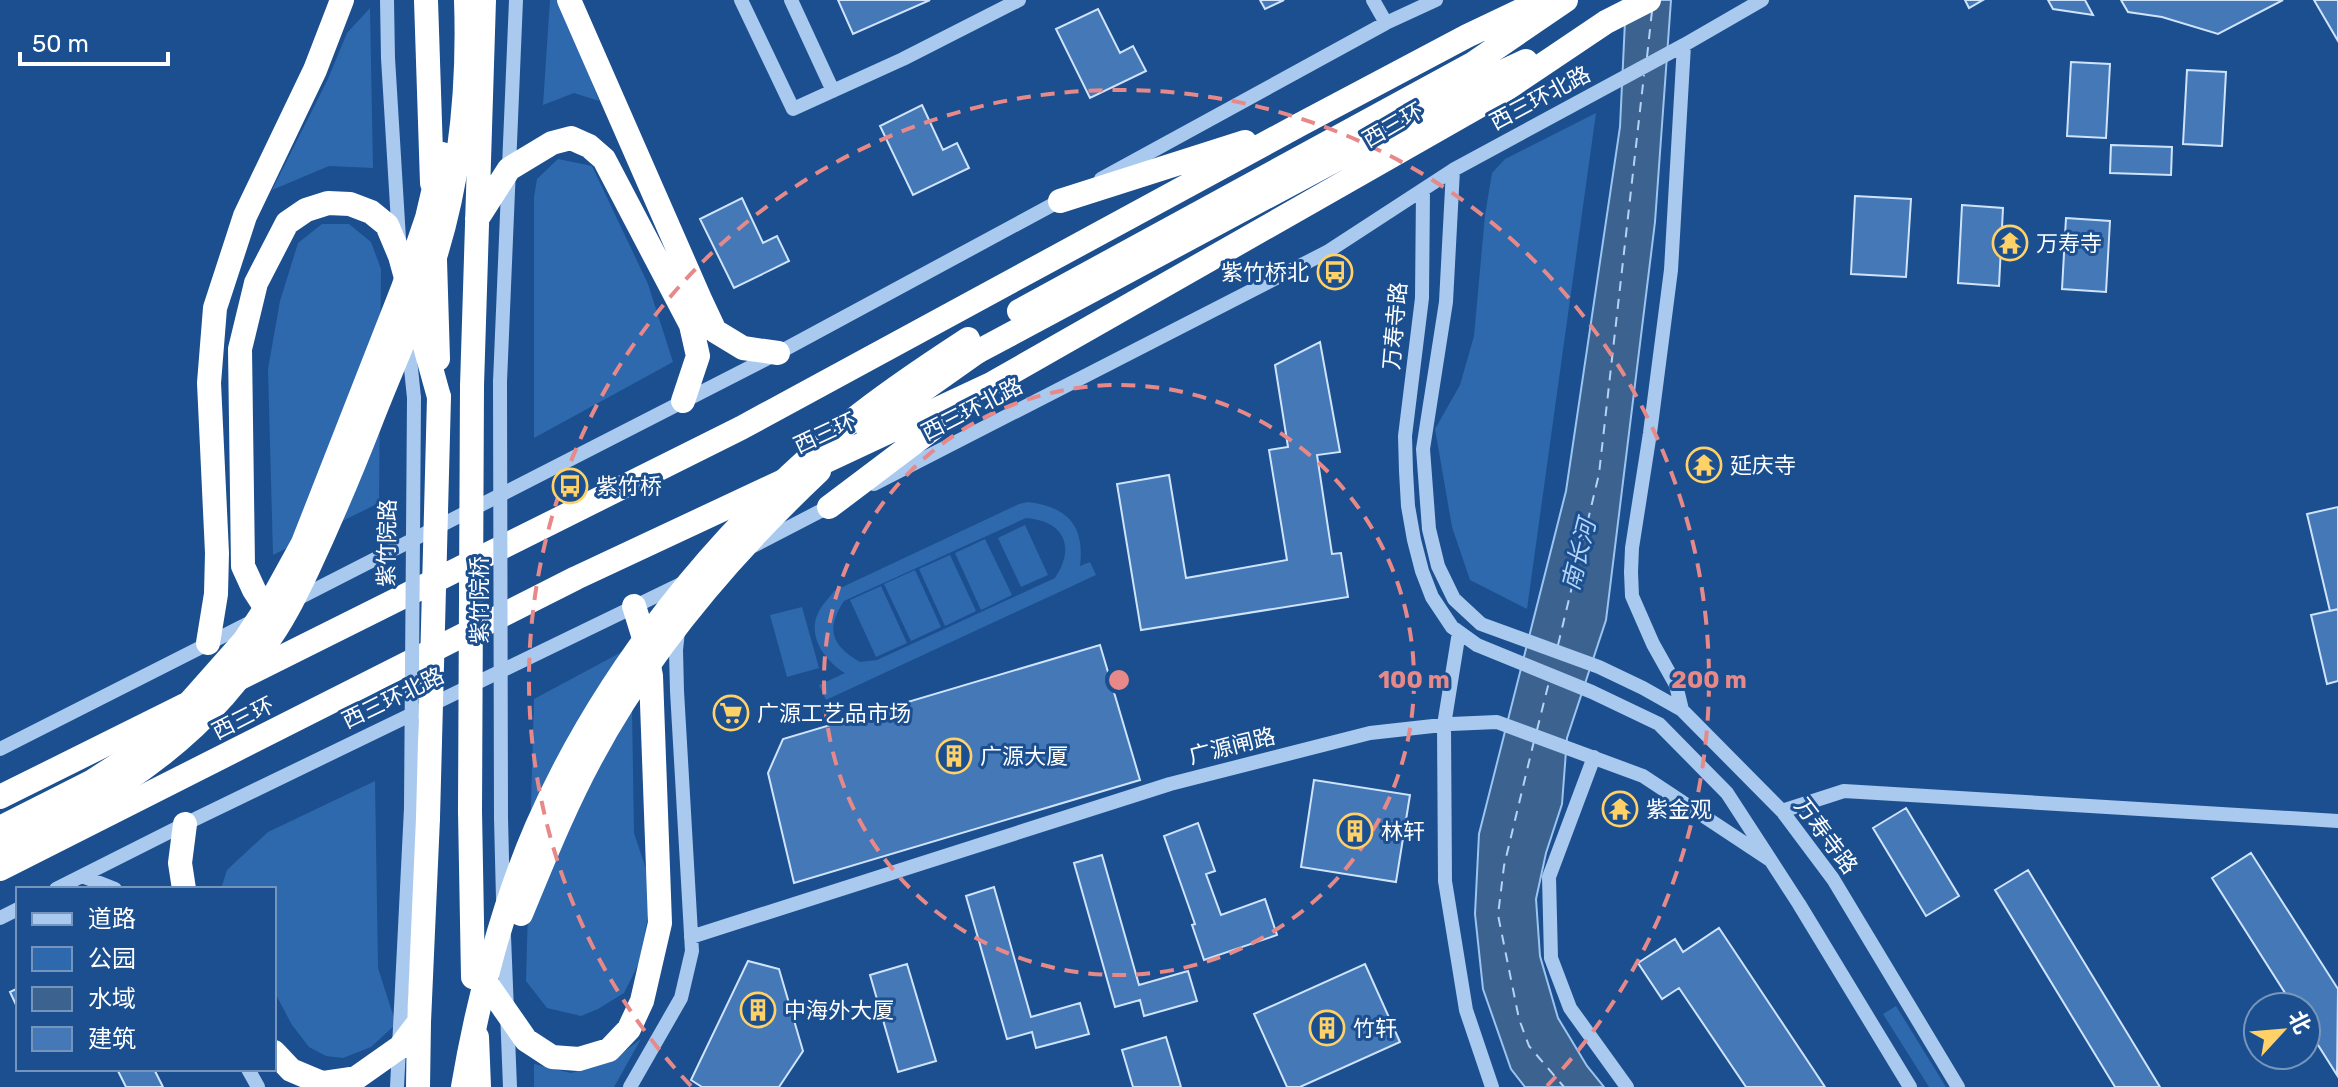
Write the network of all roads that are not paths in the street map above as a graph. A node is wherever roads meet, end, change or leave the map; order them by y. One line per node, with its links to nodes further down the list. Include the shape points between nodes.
1 (342, 0): 39 (highway, via 315,70 245,216 215,308 209,383 217,553)
2 (387, 0): 28 (street, 紫竹院路)
3 (426, 0): 32 (highway, 紫竹院路)
4 (450, 0): 49 (highway, bridge, via 443,145 427,218 303,543 244,641 174,720 91,782)
5 (466, 0): 50 (highway, bridge, via 466,88 457,163 434,258 344,490 294,597 266,644 184,735 99,798)
6 (484, 0): 27 (highway)
7 (516, 0): 23 (street)
8 (569, 0): 30 (highway, via 715,331 743,348)
9 (741, 0): 21 (street, via 793,109)
10 (791, 0): 21 (street)
11 (1019, 0): 21 (street)
12 (1373, 0): 19 (street)
13 (1436, 0): 19 (street)
14 (1543, 0): 22 (highway, 西三环)
15 (1566, 0): 29 (highway, via 1474,63)
16 (1649, 0): 18 (highway, 西三环)
17 (1762, 0): 20 (street, 西三环北路)
18 (1606, 22): 29 (highway); 31 (highway, 西三环, via 1493,98)
19 (1386, 23): 26 (street)
20 (1684, 45): 24 (street, 西三环北路); 40 (street, via 1671,270 1631,572 1632,596 1676,685)
21 (833, 91)
22 (1301, 124): 26 (highway); 44 (highway, 西三环, via 741,428)
23 (509, 169): 27 (highway); 33 (highway, via 532,153 571,138 604,159 691,325 698,356); 59 (street, 紫竹院桥, bridge, via 500,382)
24 (1453, 170): 25 (street, 西三环北路); 40 (street, 万寿寺路, via 1446,302 1423,449 1429,529 1438,566 1454,599 1481,624 1599,667)
25 (1423, 190): 34 (street, 西三环北路, via 1327,252); 38 (street, 万寿寺路, via 1422,298 1405,436 1408,506 1432,597)
26 (1060, 201): 30 (street)
27 (477, 219): 58 (highway, bridge, via 472,386)
28 (400, 256): 32 (highway); 37 (highway, via 387,225 371,212 328,203 287,223 256,283 240,349 243,566); 46 (street, 紫竹院路, bridge, via 414,398)
29 (972, 346): 65 (highway, bridge, via 908,379 793,473 714,554 638,649 569,760 537,826 495,949); 66 (highway, bridge, via 817,472 741,548 624,701 565,809 520,917 489,1028)
30 (778, 353): 33 (street)
31 (993, 383): 34 (highway); 52 (highway, 西三环, via 576,578)
32 (439, 397): 46 (highway, 紫竹院路, bridge)
33 (683, 401): 37 (street)
34 (829, 507): 35 (street, 西三环北路)
35 (689, 580): 36 (street, 西三环北路); 57 (street, via 676,650)
36 (634, 606): 48 (street, 西三环北路); 59 (highway, via 651,676 660,923 642,1001 629,1029 609,1050 579,1059 552,1057 526,1040)
37 (269, 613): 39 (street)
38 (1459, 632): 41 (street); 51 (street, 万寿寺路, via 1477,645 1659,724 1727,793)
39 (208, 643): 42 (street)
40 (1682, 710): 45 (street, 万寿寺路)
41 (1444, 725): 43 (street, 广源闸路, via 1497,722); 57 (street, 广源闸路, via 1370,733 1170,784); 69 (street, via 1445,881 1466,1010)
42 (0, 749)
43 (1593, 757): 51 (street, 广源闸路, via 1643,776); 70 (street, via 1549,877 1551,958 1570,1008)
44 (0, 797)
45 (1782, 811): 47 (street, via 1844,791); 72 (street, 万寿寺路, via 1833,879)
46 (419, 813): 60 (highway, 紫竹院路); 61 (street, 紫竹院路)
47 (2338, 821)
48 (185, 824): 53 (street, 西三环北路); 56 (highway, via 180,863)
49 (0, 828)
50 (0, 850)
51 (1770, 860): 71 (street)
52 (0, 869)
53 (82, 876): 54 (street); 55 (street)
54 (60, 887)
55 (110, 887)
56 (184, 887)
57 (691, 937): 68 (street, via 681,998)
58 (473, 964): 59 (highway); 66 (highway)
59 (507, 1016): 67 (street)
60 (419, 1022): 61 (highway); 64 (highway, 紫竹院路)
61 (400, 1047): 62 (highway, via 356,1078 322,1083 291,1070); 63 (street, 紫竹院路)
62 (276, 1054)
63 (397, 1087)
64 (418, 1087)
65 (463, 1087)
66 (479, 1087)
67 (510, 1087)
68 (630, 1087)
69 (1492, 1087)
70 (1627, 1087)
71 (1910, 1087)
72 (1958, 1087)

